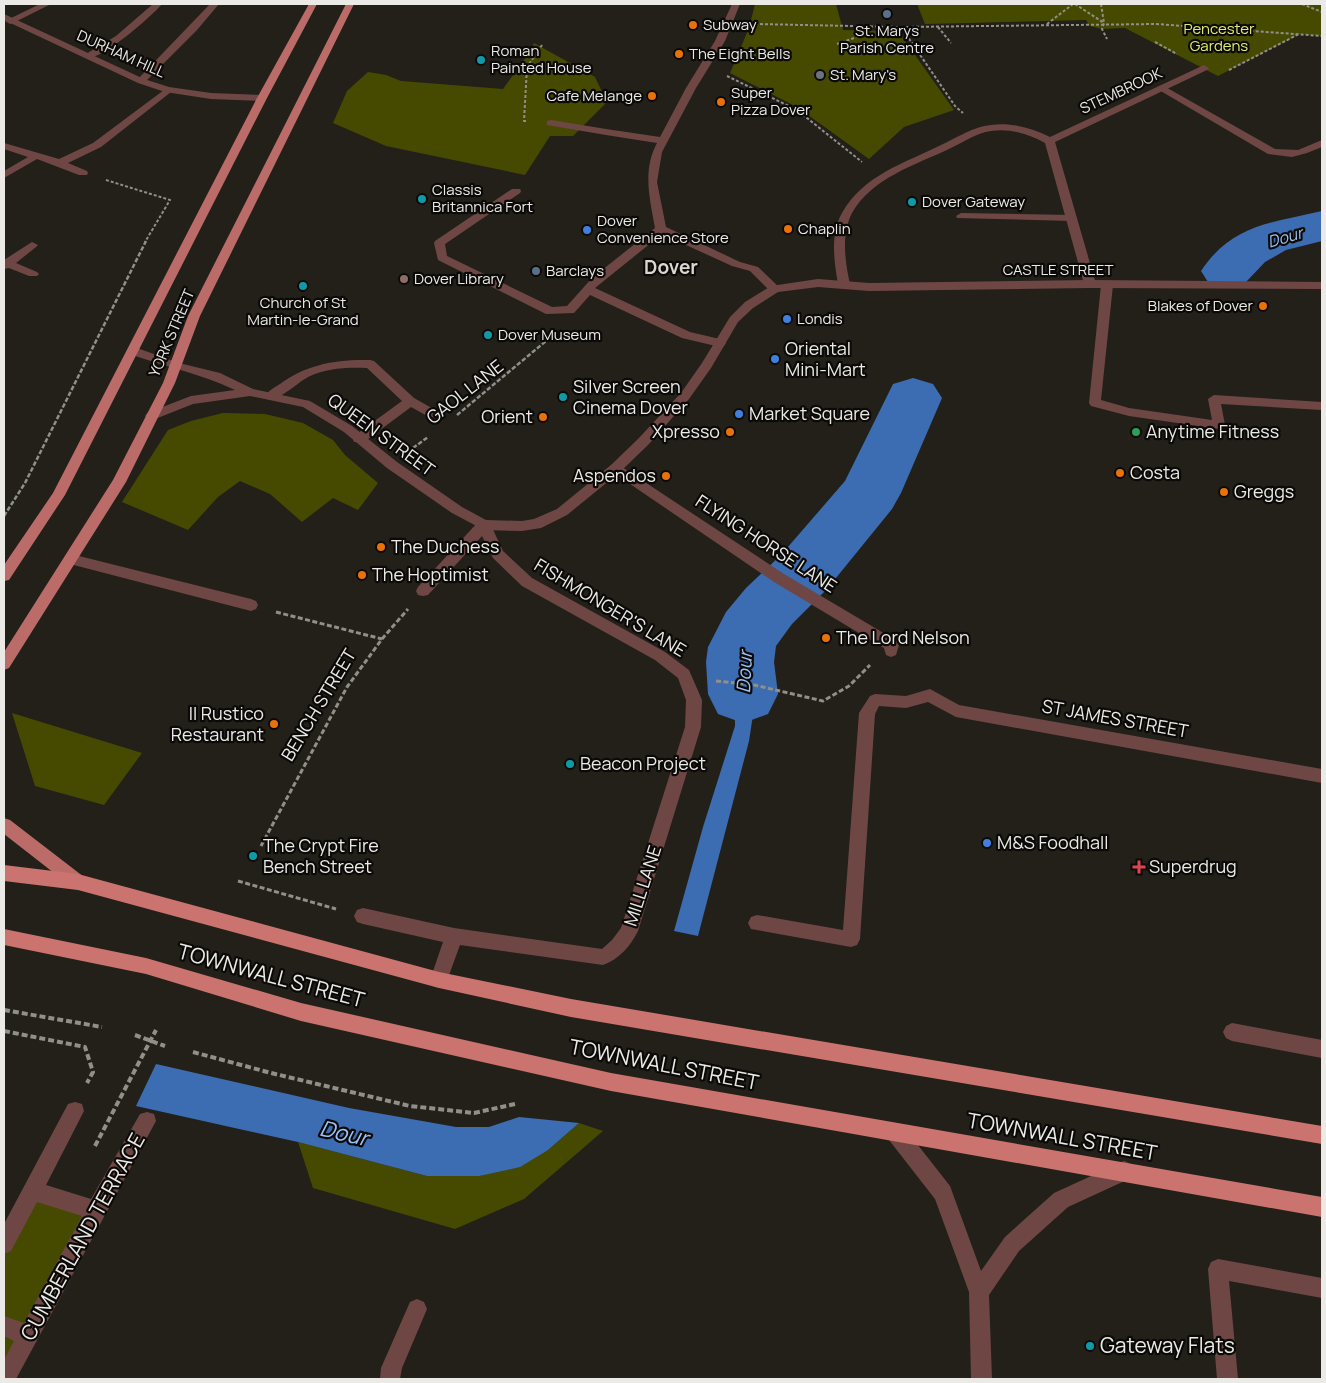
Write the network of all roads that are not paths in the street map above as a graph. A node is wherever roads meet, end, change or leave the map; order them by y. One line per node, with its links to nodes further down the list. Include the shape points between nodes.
1 (47, 4): 7 (street)
2 (158, 4): 8 (street, via 119,38)
3 (215, 4): 10 (street)
4 (313, 4): 13 (main road, YORK STREET)
5 (350, 4): 38 (main road, YORK STREET, via 194,316)
6 (736, 4): 15 (street)
7 (7, 19): 8 (street, DURHAM HILL)
8 (89, 56): 10 (street, DURHAM HILL)
9 (1204, 68): 11 (street, STEMBROOK)
10 (141, 81): 12 (street, DURHAM HILL)
11 (1162, 88): 16 (street, STEMBROOK); 17 (street, via 1272,152 1290,155)
12 (168, 90): 13 (street, DURHAM HILL); 20 (street, via 97,145)
13 (262, 98): 37 (main road, YORK STREET)
14 (551, 123): 15 (street)
15 (663, 140): 26 (street, via 657,152 652,182)
16 (1050, 141): 25 (street); 30 (street, via 1032,131 981,130 882,177 857,198 846,215 839,248)
17 (1322, 143)
18 (4, 146): 19 (street)
19 (36, 156): 20 (street); 22 (street)
20 (60, 163): 21 (street)
21 (83, 173)
22 (4, 175)
23 (516, 191): 34 (street, via 439,243 442,258 550,311 570,310)
24 (961, 216): 25 (street)
25 (1072, 218): 31 (street)
26 (661, 229): 34 (street); 35 (street, via 736,264 754,269)
27 (32, 245): 28 (street)
28 (6, 264): 29 (street)
29 (34, 274)
30 (844, 284): 31 (street, CASTLE STREET, via 918,287); 35 (street, CASTLE STREET, via 818,283)
31 (1090, 284): 32 (street, CASTLE STREET)
32 (1107, 285): 33 (street, CASTLE STREET); 42 (street, via 1095,403 1129,412 1219,425 1214,399)
33 (1322, 286)
34 (587, 289): 36 (street, via 686,335)
35 (775, 289): 36 (street, via 748,305)
36 (720, 343): 46 (street, via 685,396)
37 (133, 351): 38 (street, QUEEN STREET); 49 (main road, YORK STREET, via 58,495)
38 (176, 366): 39 (street, QUEEN STREET, via 216,376); 44 (main road, YORK STREET)
39 (250, 392): 40 (street, QUEEN STREET); 44 (street, QUEEN STREET, via 192,400)
40 (271, 396): 41 (street, via 298,377 324,368 370,364); 45 (street, QUEEN STREET, via 306,404 348,429)
41 (410, 401): 43 (street); 45 (street)
42 (1322, 406)
43 (433, 414)
44 (151, 416): 48 (main road, YORK STREET, via 119,482)
45 (359, 440): 47 (street, QUEEN STREET, via 457,510)
46 (616, 468): 47 (street, via 575,504 549,519 522,526); 52 (street, FLYING HORSE LANE, via 810,598 892,645)
47 (484, 525): 50 (street); 54 (street, FISHMONGER'S LANE, via 498,554 526,582 660,656)
48 (71, 559): 51 (street); 53 (main road, YORK STREET)
49 (4, 576)
50 (423, 591)
51 (251, 605)
52 (891, 651)
53 (4, 664)
54 (684, 674): 61 (street, MILL LANE, via 694,700 693,727 637,910 623,941 603,956)
55 (1322, 776): 60 (street, ST JAMES STREET, via 956,711 930,696 906,702 875,700 868,713 851,940)
56 (4, 825): 58 (main road)
57 (4, 873): 58 (highway, TOWNWALL STREET)
58 (78, 882): 63 (highway, TOWNWALL STREET)
59 (363, 916): 61 (street, MILL LANE)
60 (757, 923)
61 (454, 936): 63 (street)
62 (4, 937): 68 (highway, TOWNWALL STREET, via 146,966 300,1012 612,1082)
63 (439, 980): 69 (highway, TOWNWALL STREET, via 648,1022)
64 (1232, 1032): 65 (street)
65 (1322, 1049)
66 (75, 1111): 71 (street)
67 (147, 1122): 73 (street, CUMBERLAND TERRACE)
68 (896, 1133): 70 (highway, TOWNWALL STREET); 76 (street, via 943,1193)
69 (1322, 1135)
70 (1124, 1171): 72 (highway, TOWNWALL STREET); 76 (street, via 1061,1200 1012,1244)
71 (32, 1192): 73 (street); 74 (street)
72 (1322, 1207)
73 (96, 1210): 79 (street, CUMBERLAND TERRACE)
74 (4, 1244)
75 (1322, 1288): 83 (street, via 1218,1269)
76 (979, 1292): 82 (street)
77 (417, 1309): 81 (street)
78 (4, 1326): 79 (street)
79 (29, 1336): 80 (street, CUMBERLAND TERRACE)
80 (5, 1379)
81 (390, 1379)
82 (982, 1379)
83 (1228, 1379)

